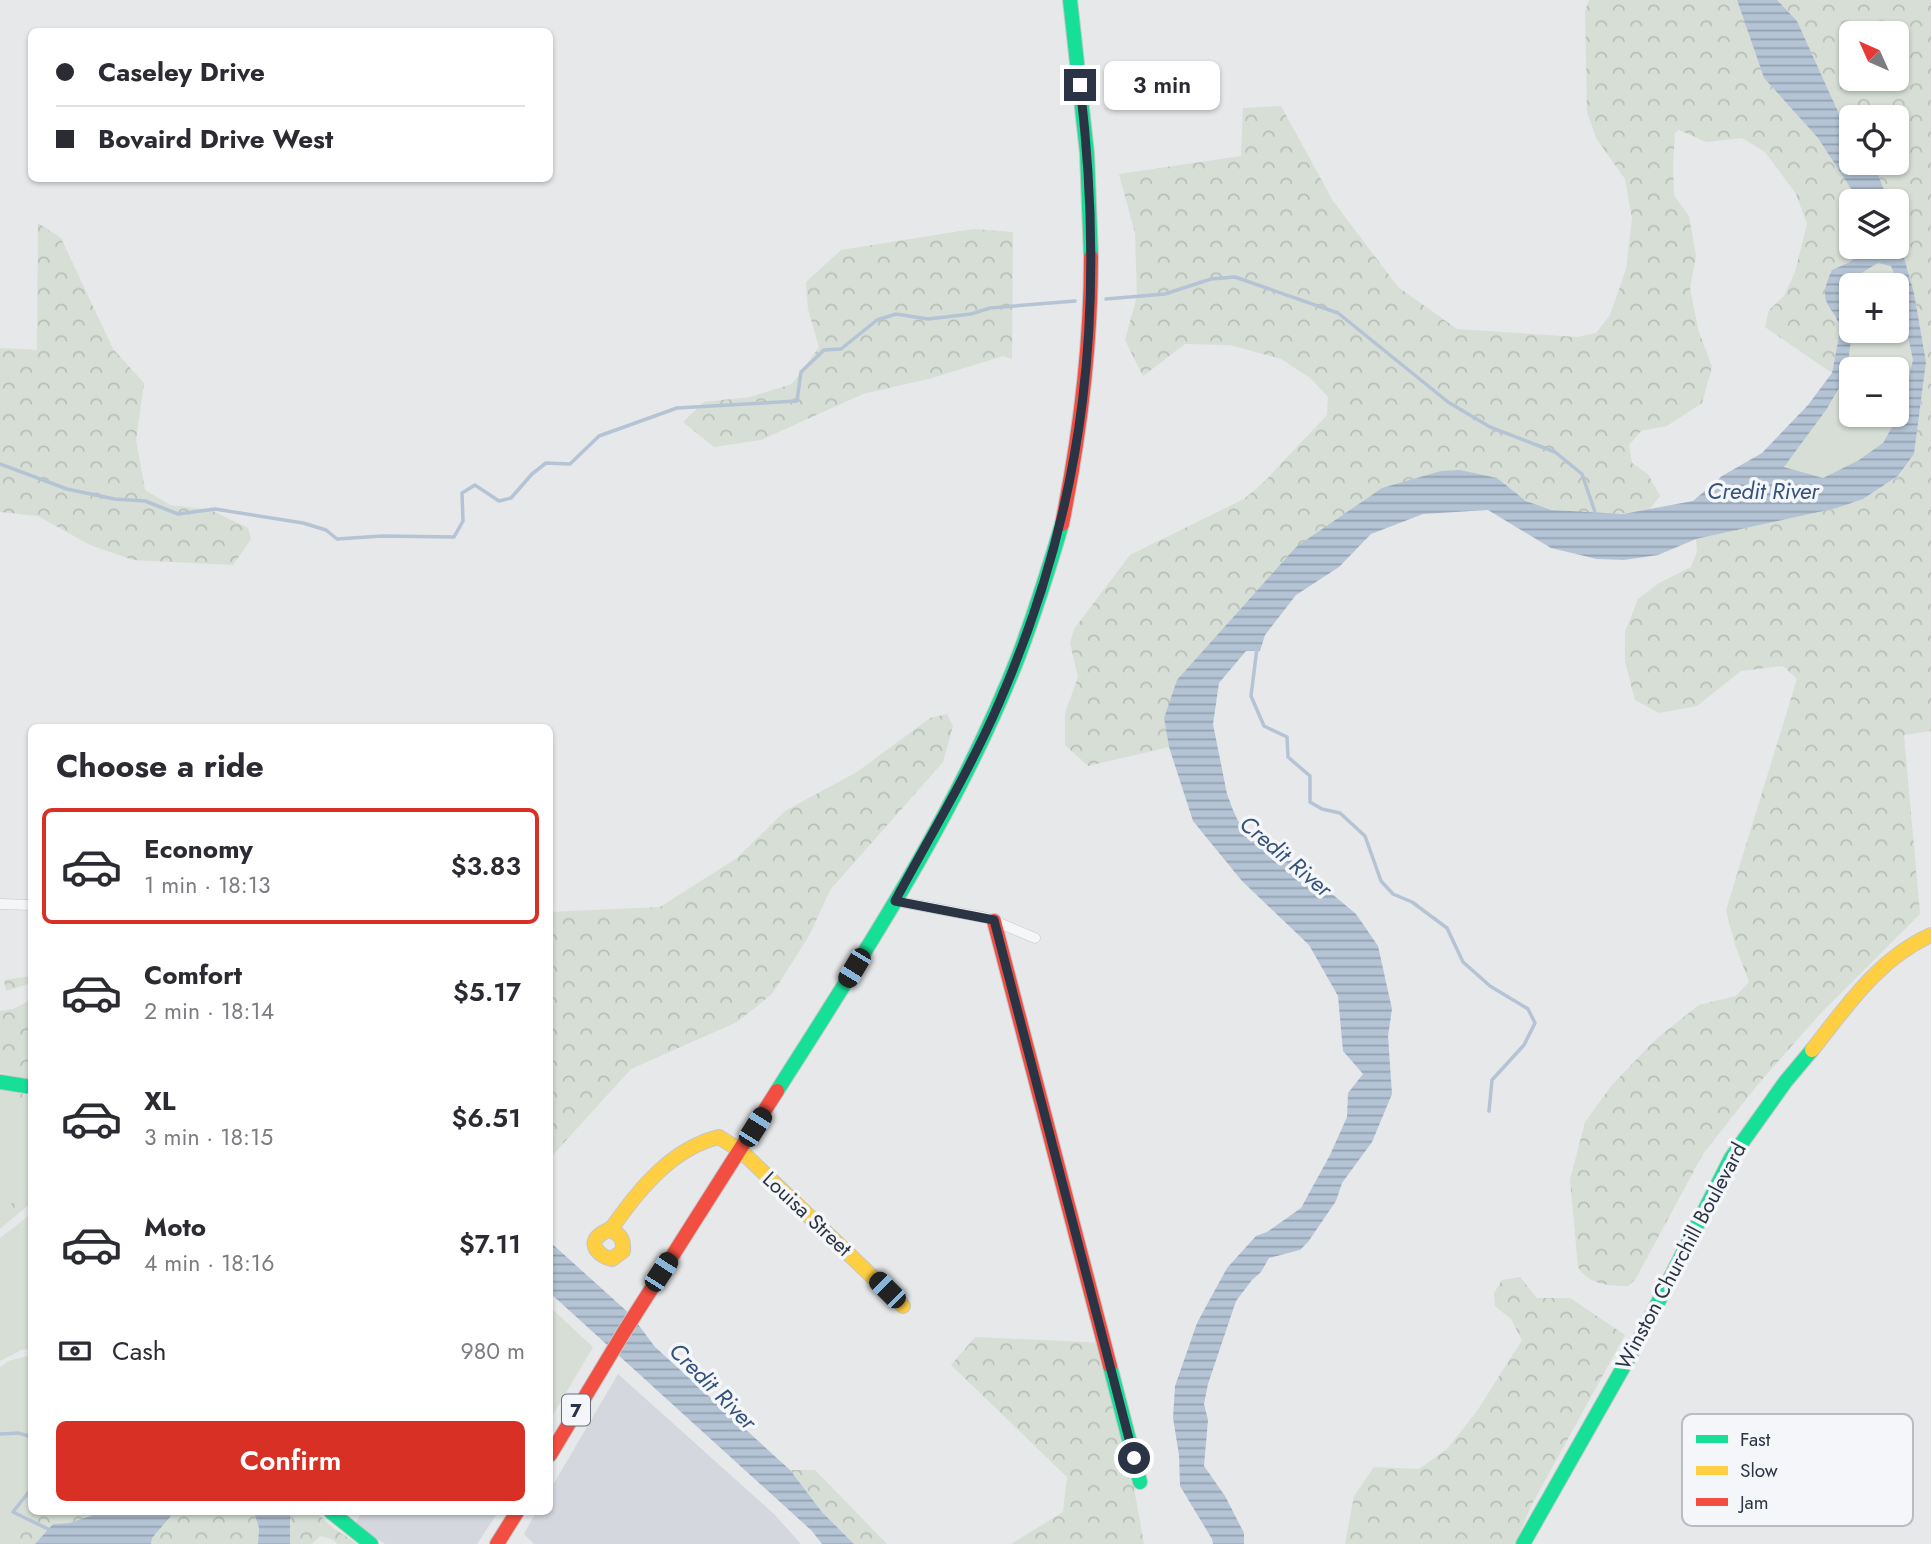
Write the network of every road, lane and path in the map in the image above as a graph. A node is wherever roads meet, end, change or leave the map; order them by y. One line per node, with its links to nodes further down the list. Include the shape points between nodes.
1 (1070, 0): 2 (main road, 7, via 1085,135 1091,256 1089,346 1080,432 1042,592 999,704)
2 (895, 901): 5 (street); 10 (main road, 7)
3 (0, 904): 4 (street)
4 (28, 905)
5 (994, 920): 7 (street); 14 (main road)
6 (1931, 935): 19 (main road, Winston Churchill Boulevard, via 1877,970 1731,1158 1641,1336)
7 (1035, 938)
8 (0, 1082): 9 (main road)
9 (28, 1086)
10 (741, 1151): 11 (main road, via 719,1137 701,1141 650,1181); 12 (main road, Louisa Street); 13 (main road, 7, via 602,1364)
11 (609, 1230)
12 (903, 1306)
13 (553, 1450)
14 (1140, 1482)
15 (335, 1515): 17 (main road)
16 (515, 1515): 18 (main road)
17 (371, 1544)
18 (497, 1544)
19 (1523, 1544)

